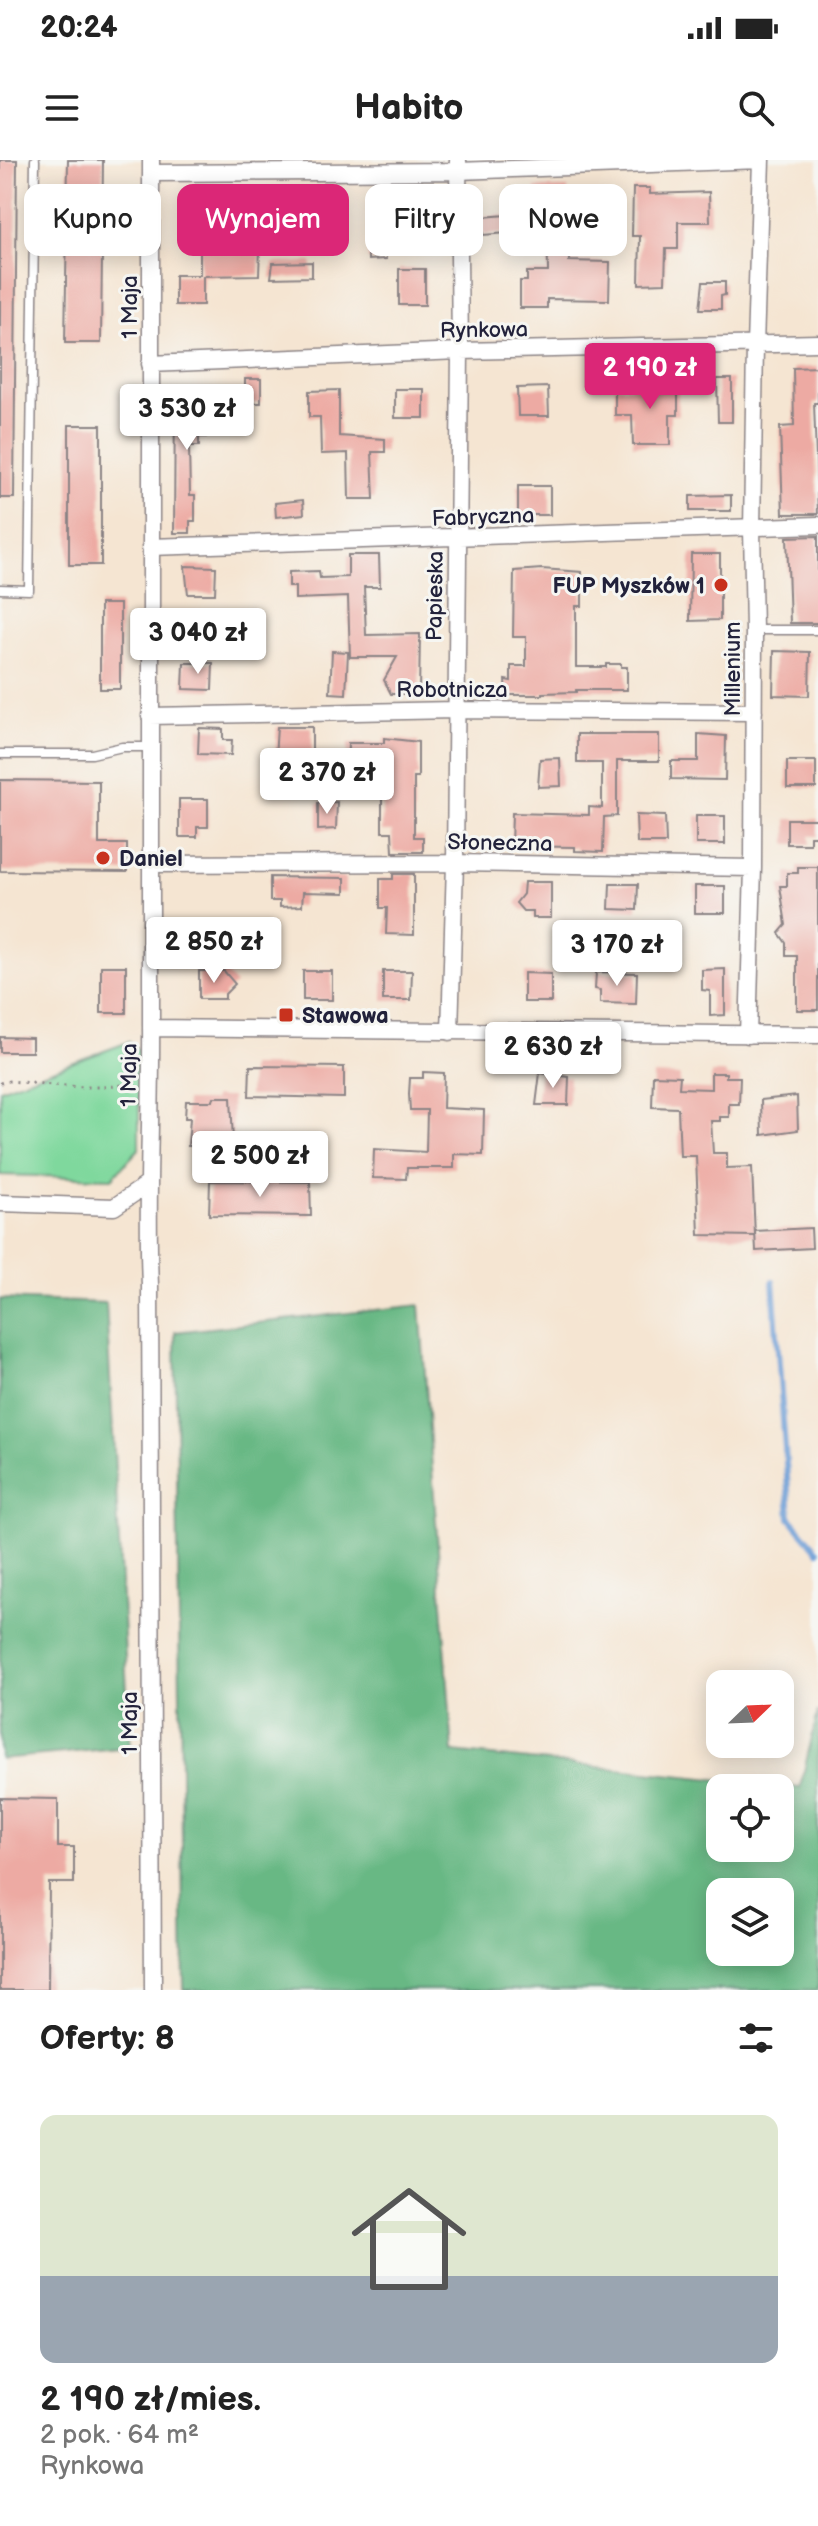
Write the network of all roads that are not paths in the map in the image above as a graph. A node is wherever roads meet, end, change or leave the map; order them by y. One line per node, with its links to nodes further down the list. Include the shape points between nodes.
1 (35, 160): 13 (lane, via 29,590)
2 (761, 160): 3 (street); 6 (street, Millenium)
3 (458, 165): 4 (street); 7 (street, Papieska)
4 (151, 167): 8 (street, 1 Maja)
5 (818, 343): 6 (street, Rynkowa)
6 (755, 346): 7 (street, Rynkowa); 10 (street, Millenium)
7 (460, 351): 8 (street, Rynkowa); 11 (street, Papieska)
8 (150, 364): 12 (street, 1 Maja)
9 (818, 525): 10 (street, Fabryczna)
10 (752, 529): 11 (street, Fabryczna); 14 (street, Millenium)
11 (457, 539): 12 (street, Fabryczna); 16 (street, Papieska)
12 (150, 547): 18 (street, 1 Maja)
13 (0, 589)
14 (754, 630): 15 (lane); 17 (street, Millenium)
15 (818, 630)
16 (455, 710): 17 (street, Robotnicza); 18 (street, Robotnicza); 21 (street, Papieska)
17 (754, 712): 23 (street, Millenium)
18 (150, 716): 19 (street, 1 Maja)
19 (150, 747): 20 (lane, via 92,754); 22 (street, 1 Maja)
20 (0, 754)
21 (455, 863): 22 (street, Słoneczna); 23 (street, Słoneczna); 25 (street, Papieska)
22 (149, 864): 24 (street, 1 Maja)
23 (753, 868): 26 (street, Millenium)
24 (151, 1028): 25 (street); 28 (street, 1 Maja)
25 (450, 1032): 26 (street)
26 (748, 1035): 27 (street)
27 (818, 1035)
28 (148, 1184): 29 (street, via 114,1207); 30 (street, 1 Maja)
29 (0, 1203)
30 (153, 1990)

